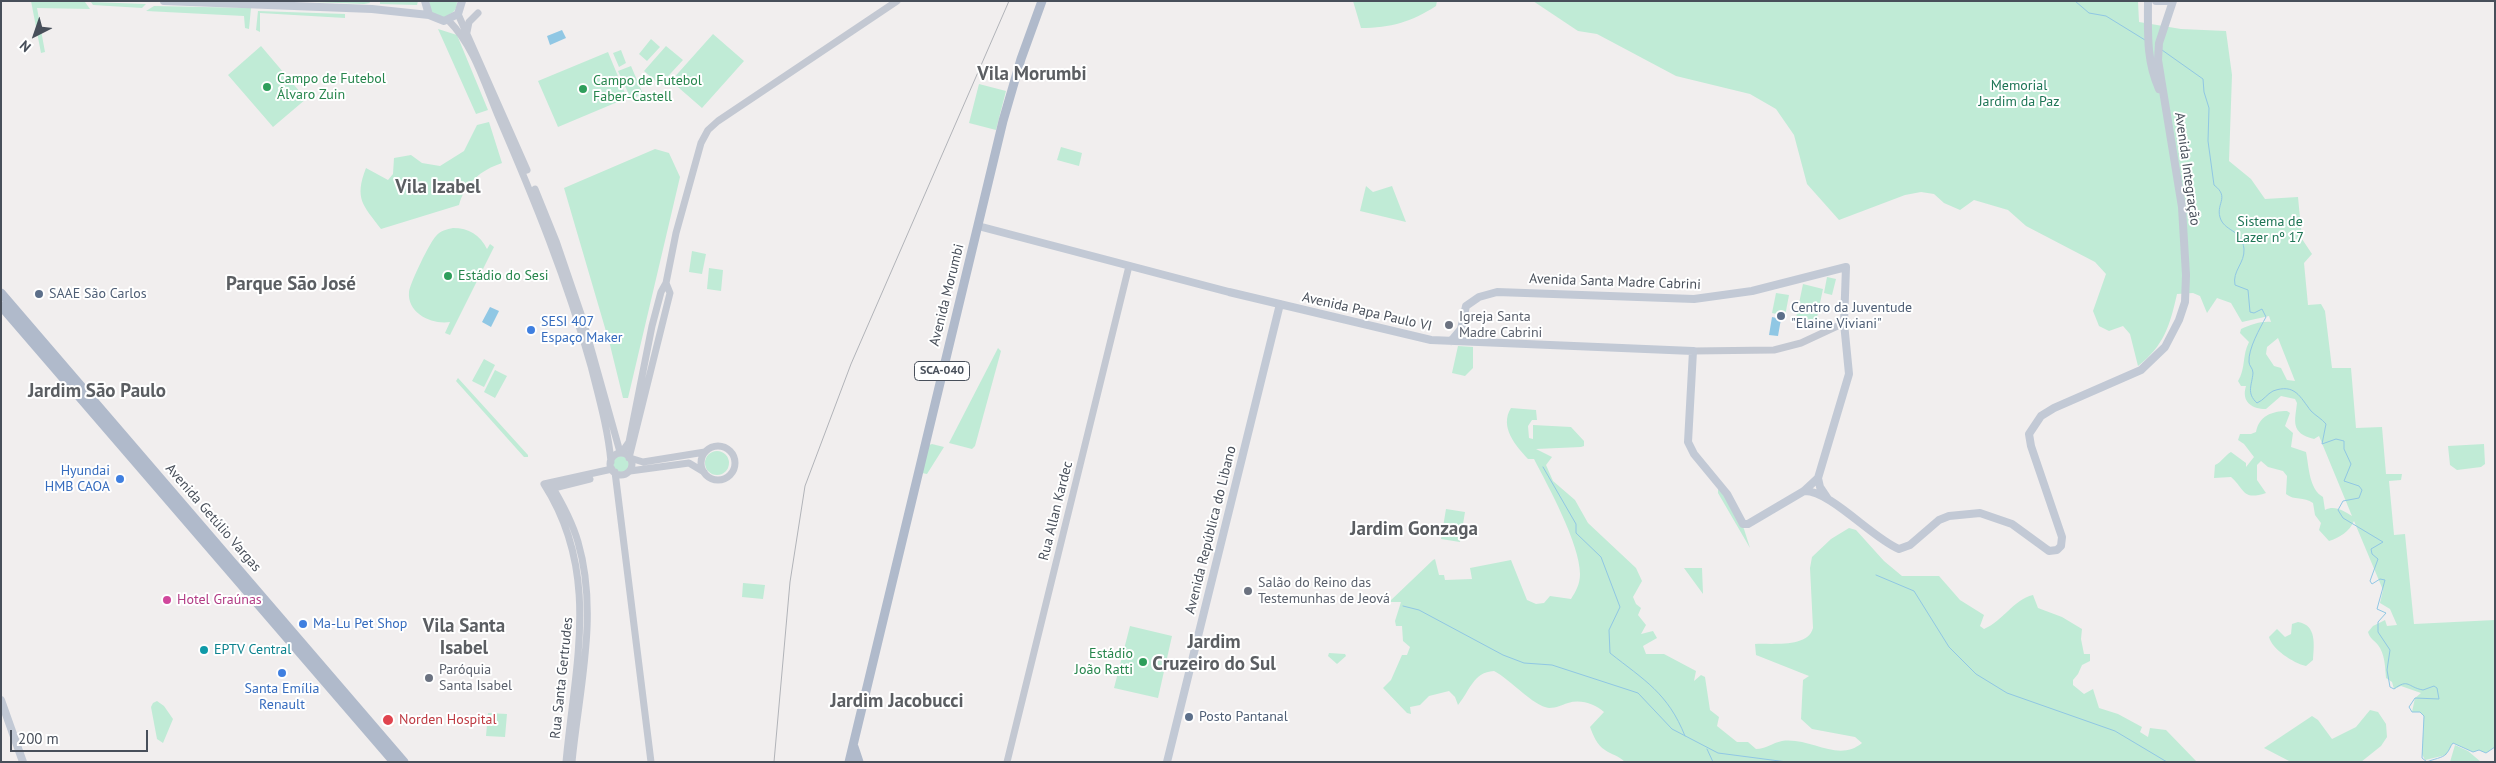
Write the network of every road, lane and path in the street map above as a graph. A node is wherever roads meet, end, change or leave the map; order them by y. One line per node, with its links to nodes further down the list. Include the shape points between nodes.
1 (164, 1): 9 (main road)
2 (425, 1): 13 (main road)
3 (462, 1): 12 (main road)
4 (897, 1): 19 (street, via 708,130 701,143 676,233)
5 (1042, 1): 17 (main road, Avenida Morumbi / SCA-040, via 1016,74)
6 (2148, 1): 16 (main road, Avenida Integração, via 2149,62)
7 (2156, 1): 8 (main road)
8 (2171, 1): 16 (main road, Avenida Integração, via 2158,48)
9 (252, 2): 10 (main road)
10 (277, 3): 13 (main road)
11 (478, 13): 15 (street, via 469,22)
12 (458, 14): 14 (main road); 15 (street)
13 (429, 15): 14 (main road, via 438,21)
14 (449, 20): 31 (street, via 465,40 555,252 605,419)
15 (467, 32): 28 (street, via 556,241 586,328)
16 (2163, 97): 38 (main road, Avenida Integração, via 2182,207 2185,302 2170,338 2150,364 2054,408 2041,416 2032,429 2031,446 2062,538 2060,548 2049,551 2012,524 1980,513 1939,520 1910,545 1899,549)
17 (978, 226): 18 (main road, Avenida Papa Paulo VI); 40 (main road, Avenida Morumbi / SCA-040)
18 (1129, 266): 21 (main road, Avenida Papa Paulo VI); 49 (street, Rua Allan Kardec)
19 (666, 283): 28 (street, via 652,326 628,442); 30 (street, via 670,293)
20 (1, 293): 43 (main road, Avenida Getúlio Vargas)
21 (1280, 304): 25 (main road, Avenida Papa Paulo VI, via 1420,338); 50 (main road, Avenida República do Libano)
22 (1, 306): 42 (main road, Avenida Getúlio Vargas)
23 (1844, 323): 24 (main road, Avenida Santa Madre Cabrini, via 1846,267 1752,291 1694,299 1497,292 1479,297 1466,306); 27 (street, Avenida Papa Paulo VI, via 1802,343 1774,350); 34 (main road, via 1849,374)
24 (1461, 329): 25 (main road); 26 (main road)
25 (1451, 341): 26 (main road, Avenida Papa Paulo VI)
26 (1476, 341): 27 (main road, Avenida Papa Paulo VI)
27 (1692, 350): 36 (main road, via 1688,442 1727,494 1743,524 1750,524)
28 (621, 452): 30 (street); 31 (street)
29 (705, 452): 30 (street, via 643,462); 33 (street, via 701,462); 33 (street, via 714,446 725,447 733,455 735,466 729,476 719,480)
30 (630, 458): 32 (street, via 632,464)
31 (613, 468): 32 (street, via 621,474); 35 (street, via 605,476); 37 (street)
32 (628, 472): 33 (street, via 689,463); 37 (street)
33 (704, 473)
34 (1818, 478): 36 (main road); 38 (main road, Avenida Integração, via 1820,487)
35 (549, 486): 44 (street, Rua Santa Gertrudes, via 574,553 581,608 577,679); 45 (street, Rua Santa Gertrudes, via 578,543 587,608 583,680)
36 (1804, 491): 38 (main road, Avenida Integração)
37 (618, 500): 46 (street)
38 (1830, 500)
39 (1, 700): 41 (main road)
40 (854, 744): 47 (main road, Avenida Morumbi / SCA-040); 48 (main road, Avenida Morumbi / SCA-040)
41 (22, 762)
42 (394, 762)
43 (404, 762)
44 (566, 762)
45 (572, 762)
46 (652, 762)
47 (849, 762)
48 (858, 762)
49 (1007, 762)
50 (1167, 762)

